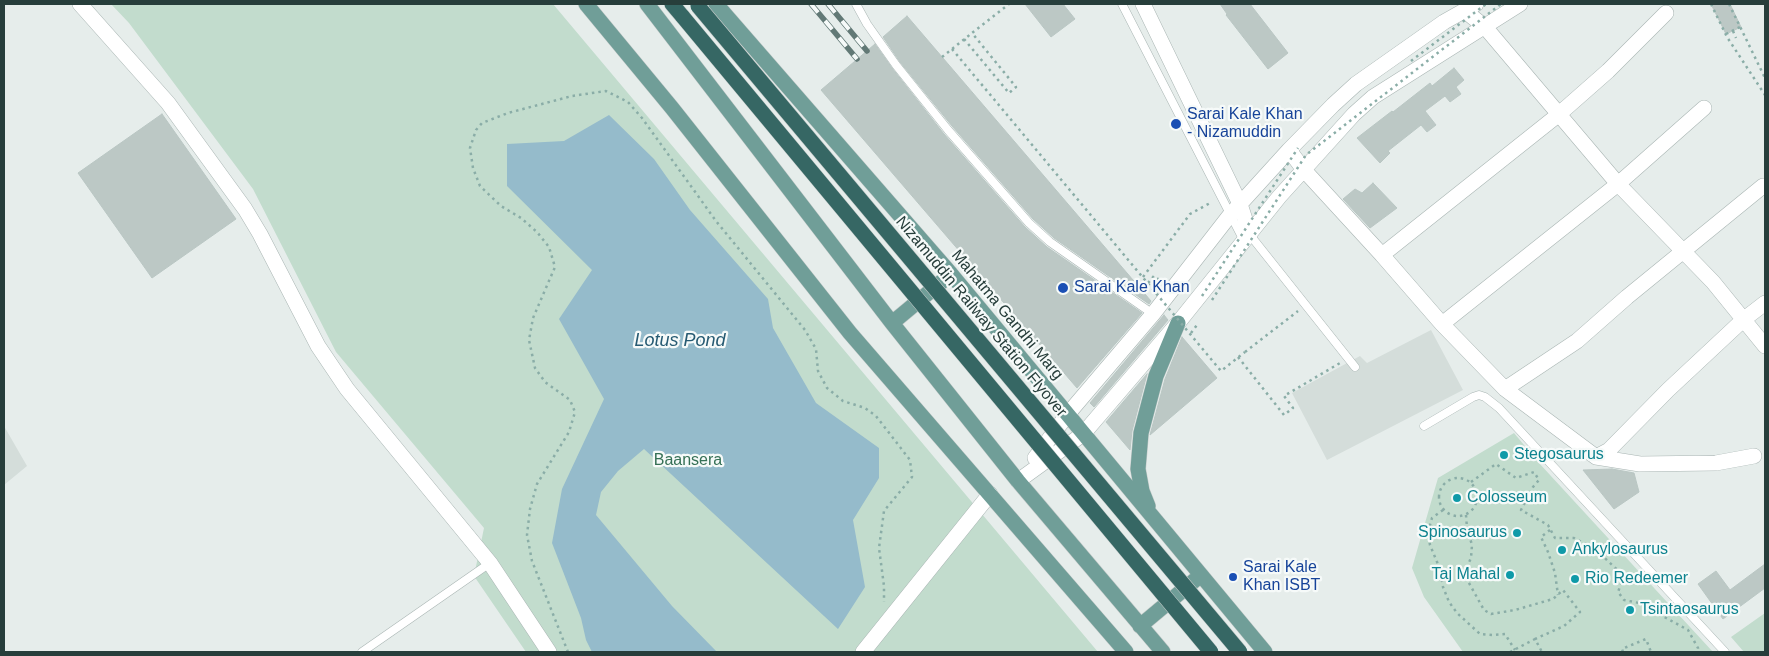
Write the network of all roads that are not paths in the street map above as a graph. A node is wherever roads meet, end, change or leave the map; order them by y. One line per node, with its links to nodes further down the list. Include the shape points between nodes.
1 (80, 4): 42 (street, via 168,103 245,209 318,346 347,389)
2 (586, 4): 40 (main road, via 850,333)
3 (647, 4): 28 (main road)
4 (672, 4): 50 (highway, bridge)
5 (716, 4): 24 (main road, Mahatma Gandhi Marg)
6 (856, 4): 26 (lane, via 907,79 1029,224)
7 (1122, 4): 20 (lane, via 1222,197)
8 (1143, 4): 20 (street)
9 (1520, 4): 13 (street)
10 (697, 5): 51 (highway, Nizamuddin Railway Station Flyover, bridge)
11 (1471, 7): 13 (street); 16 (street, via 1444,22 1356,84)
12 (1666, 13): 15 (street)
13 (1485, 27): 15 (street); 17 (street, via 1374,97 1354,114)
14 (1704, 108): 18 (street)
15 (1558, 115): 18 (street); 23 (street)
16 (1293, 149): 17 (street); 20 (street)
17 (1304, 170): 21 (street); 23 (street)
18 (1618, 184): 22 (street); 30 (street)
19 (1763, 186): 22 (street)
20 (1235, 209): 21 (street); 26 (street)
21 (1247, 238): 29 (street); 32 (lane)
22 (1683, 252): 27 (street, via 1713,282); 33 (street, via 1577,342)
23 (1382, 255): 30 (street)
24 (950, 274): 28 (main road); 34 (main road, Mahatma Gandhi Marg)
25 (1765, 303): 27 (street)
26 (1153, 314): 34 (street)
27 (1743, 320): 31 (street); 38 (street, via 1609,450)
28 (892, 323): 39 (main road)
29 (1178, 323): 36 (street); 41 (main road, via 1156,376 1141,433 1138,469 1142,491)
30 (1442, 324): 33 (street)
31 (1765, 346)
32 (1356, 367)
33 (1505, 389): 38 (street)
34 (1067, 414): 36 (main road, Mahatma Gandhi Marg); 39 (street)
35 (1424, 426): 53 (lane, via 1473,397 1485,396)
36 (1083, 434): 39 (street); 41 (main road, Mahatma Gandhi Marg)
37 (1754, 456): 38 (street, via 1716,463 1640,464)
38 (1596, 457)
39 (1018, 480): 44 (main road)
40 (990, 494): 47 (street); 48 (main road)
41 (1154, 519): 43 (main road, Mahatma Gandhi Marg)
42 (490, 563): 45 (lane); 46 (street)
43 (1201, 575): 44 (main road); 52 (main road, Mahatma Gandhi Marg)
44 (1140, 626): 49 (main road)
45 (362, 652)
46 (549, 652)
47 (863, 652)
48 (1126, 652)
49 (1163, 652)
50 (1211, 652)
51 (1240, 652)
52 (1265, 652)
53 (1725, 652)

